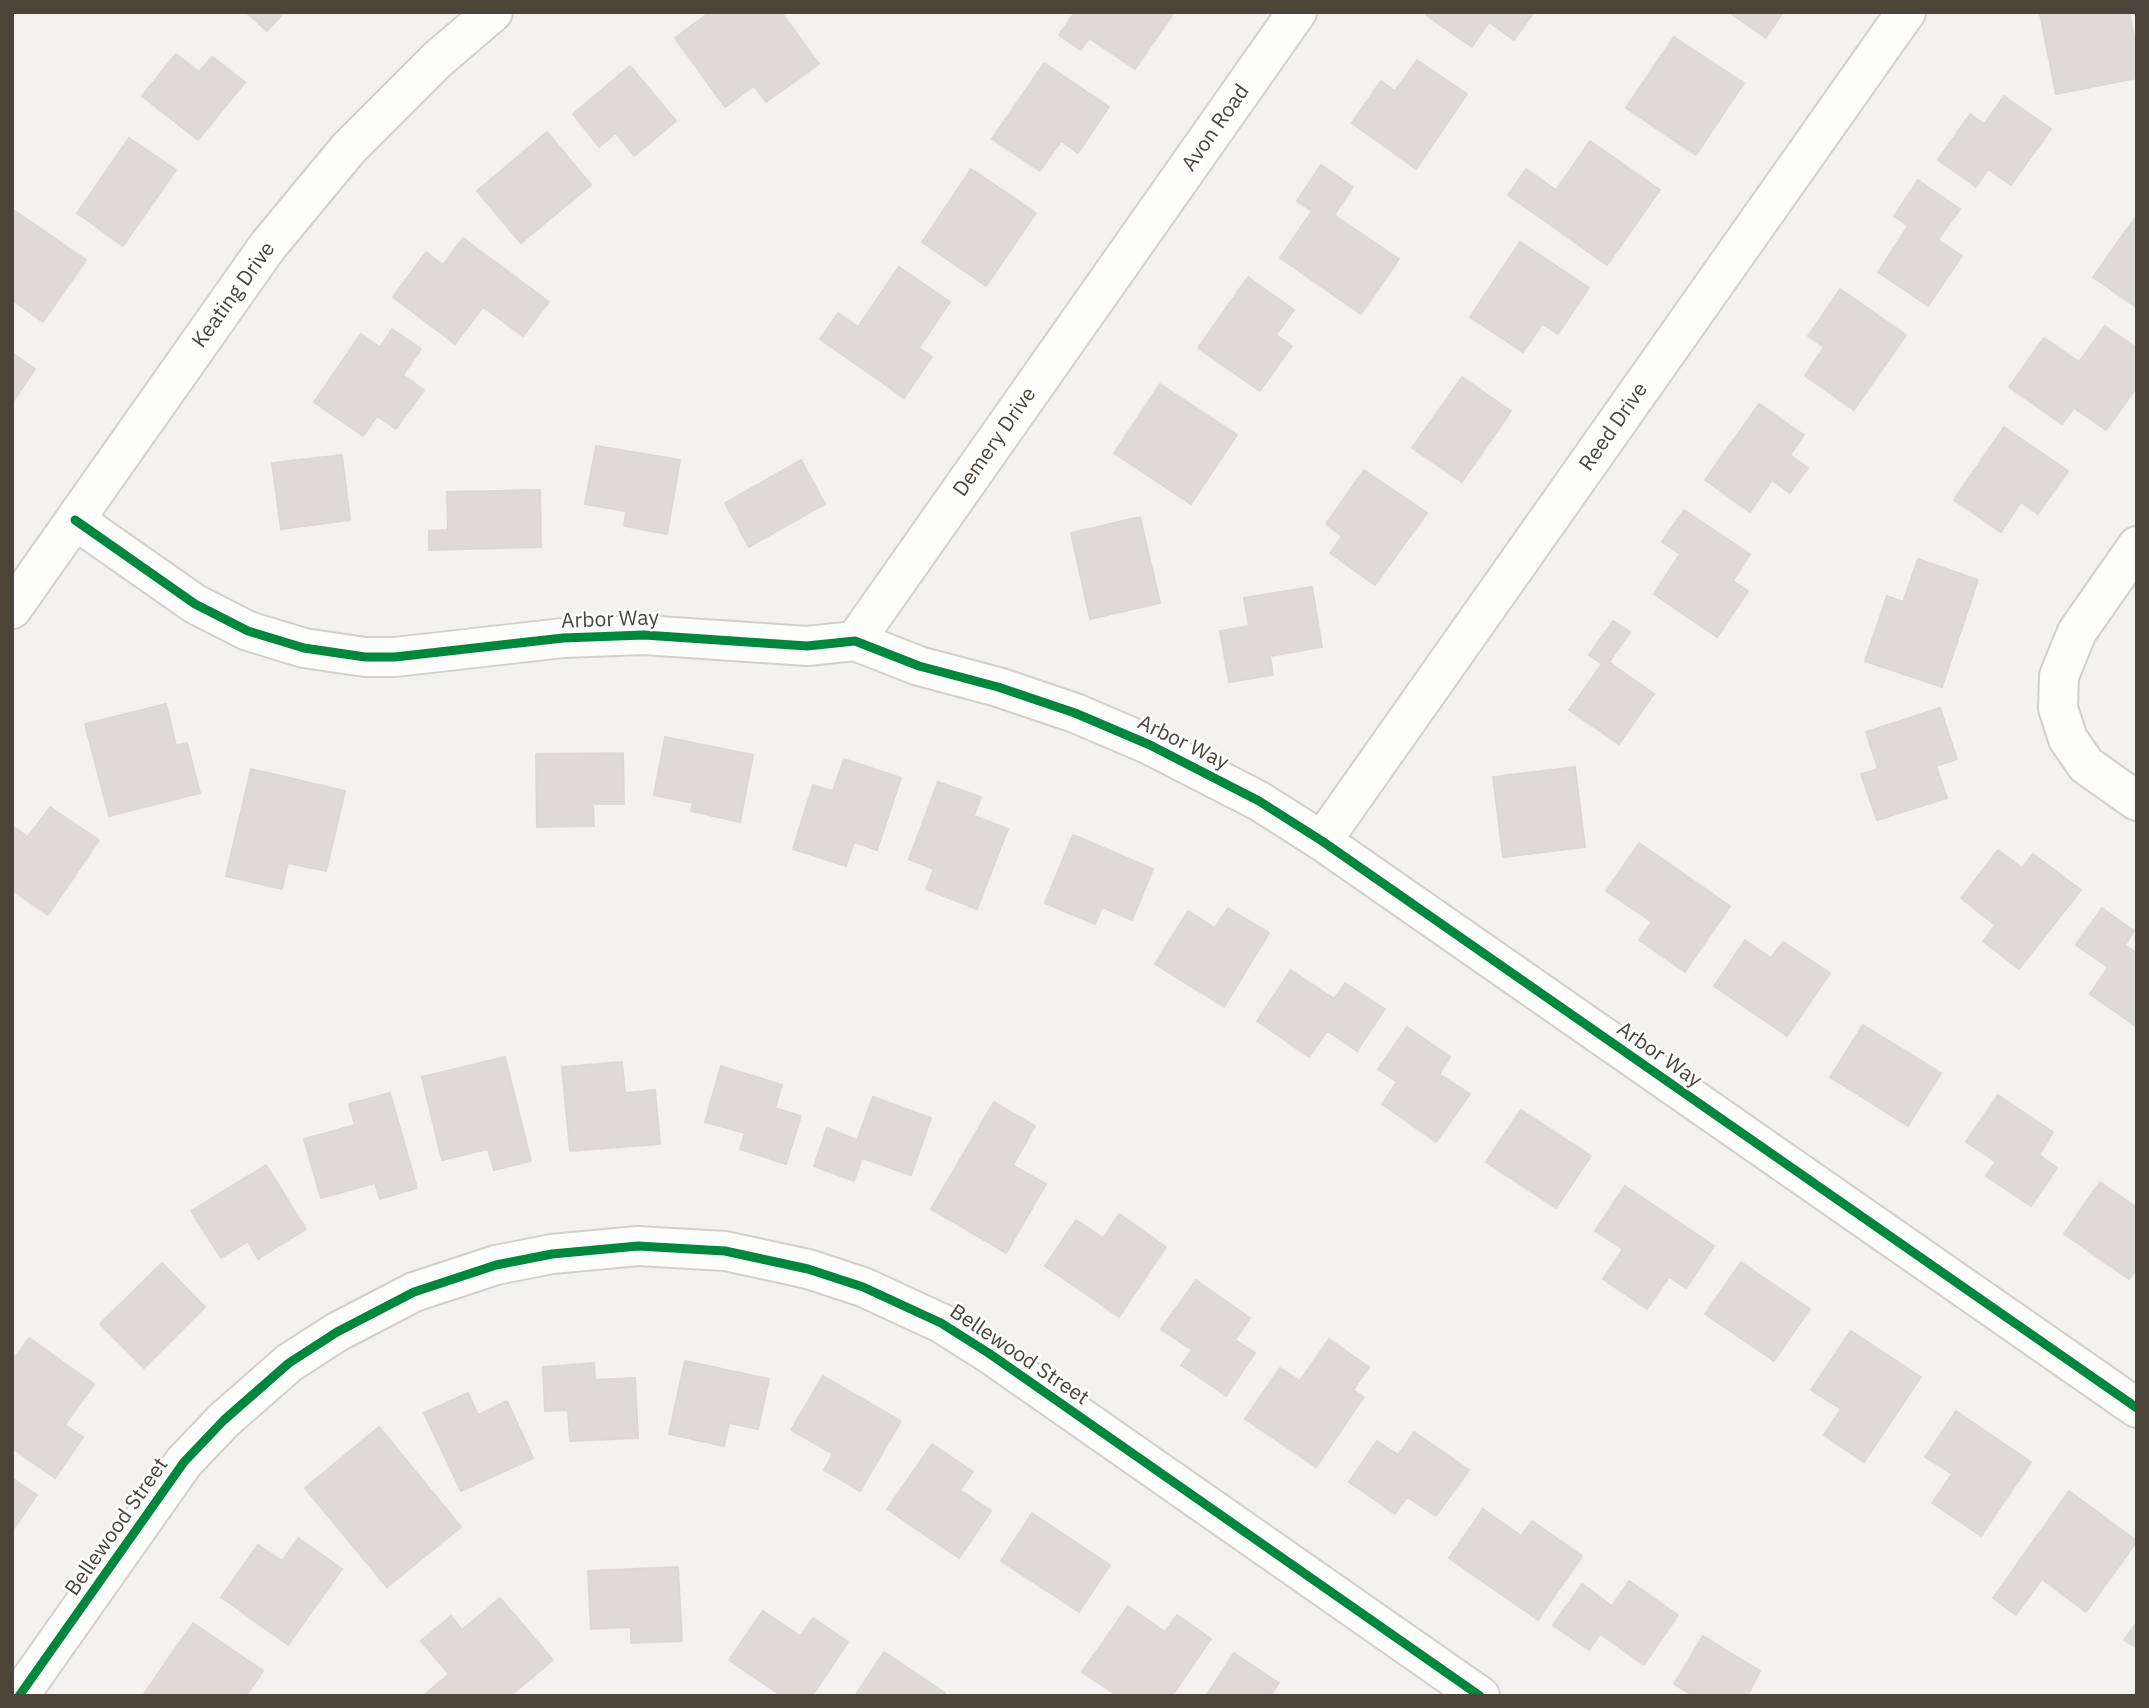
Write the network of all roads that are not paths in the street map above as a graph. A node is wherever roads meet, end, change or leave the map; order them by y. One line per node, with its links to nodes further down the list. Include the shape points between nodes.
1 (493, 12): 5 (street, Keating Drive, via 438,59 348,149 267,247)
2 (1297, 12): 4 (street, Avon Road)
3 (1906, 12): 10 (street, Reed Drive)
4 (1135, 243): 8 (street, Demery Drive)
5 (75, 520): 7 (street, Keating Drive); 8 (street, Arbor Way, via 195,604 248,631 304,648 395,657 563,638 644,635 807,646)
6 (2137, 546): 9 (street, via 2077,632 2059,676 2059,708 2068,738 2086,765)
7 (12, 609)
8 (855, 641): 10 (street, Arbor Way, via 919,666 1075,713 1150,744 1259,801)
9 (2137, 801)
10 (1322, 841): 11 (street, Arbor Way)
11 (2137, 1408)
12 (19, 1696): 13 (street, Bellewood Street, via 184,1462 289,1363 414,1292 496,1265 638,1246 725,1251 808,1269 863,1287 942,1323)
13 (1480, 1696)

